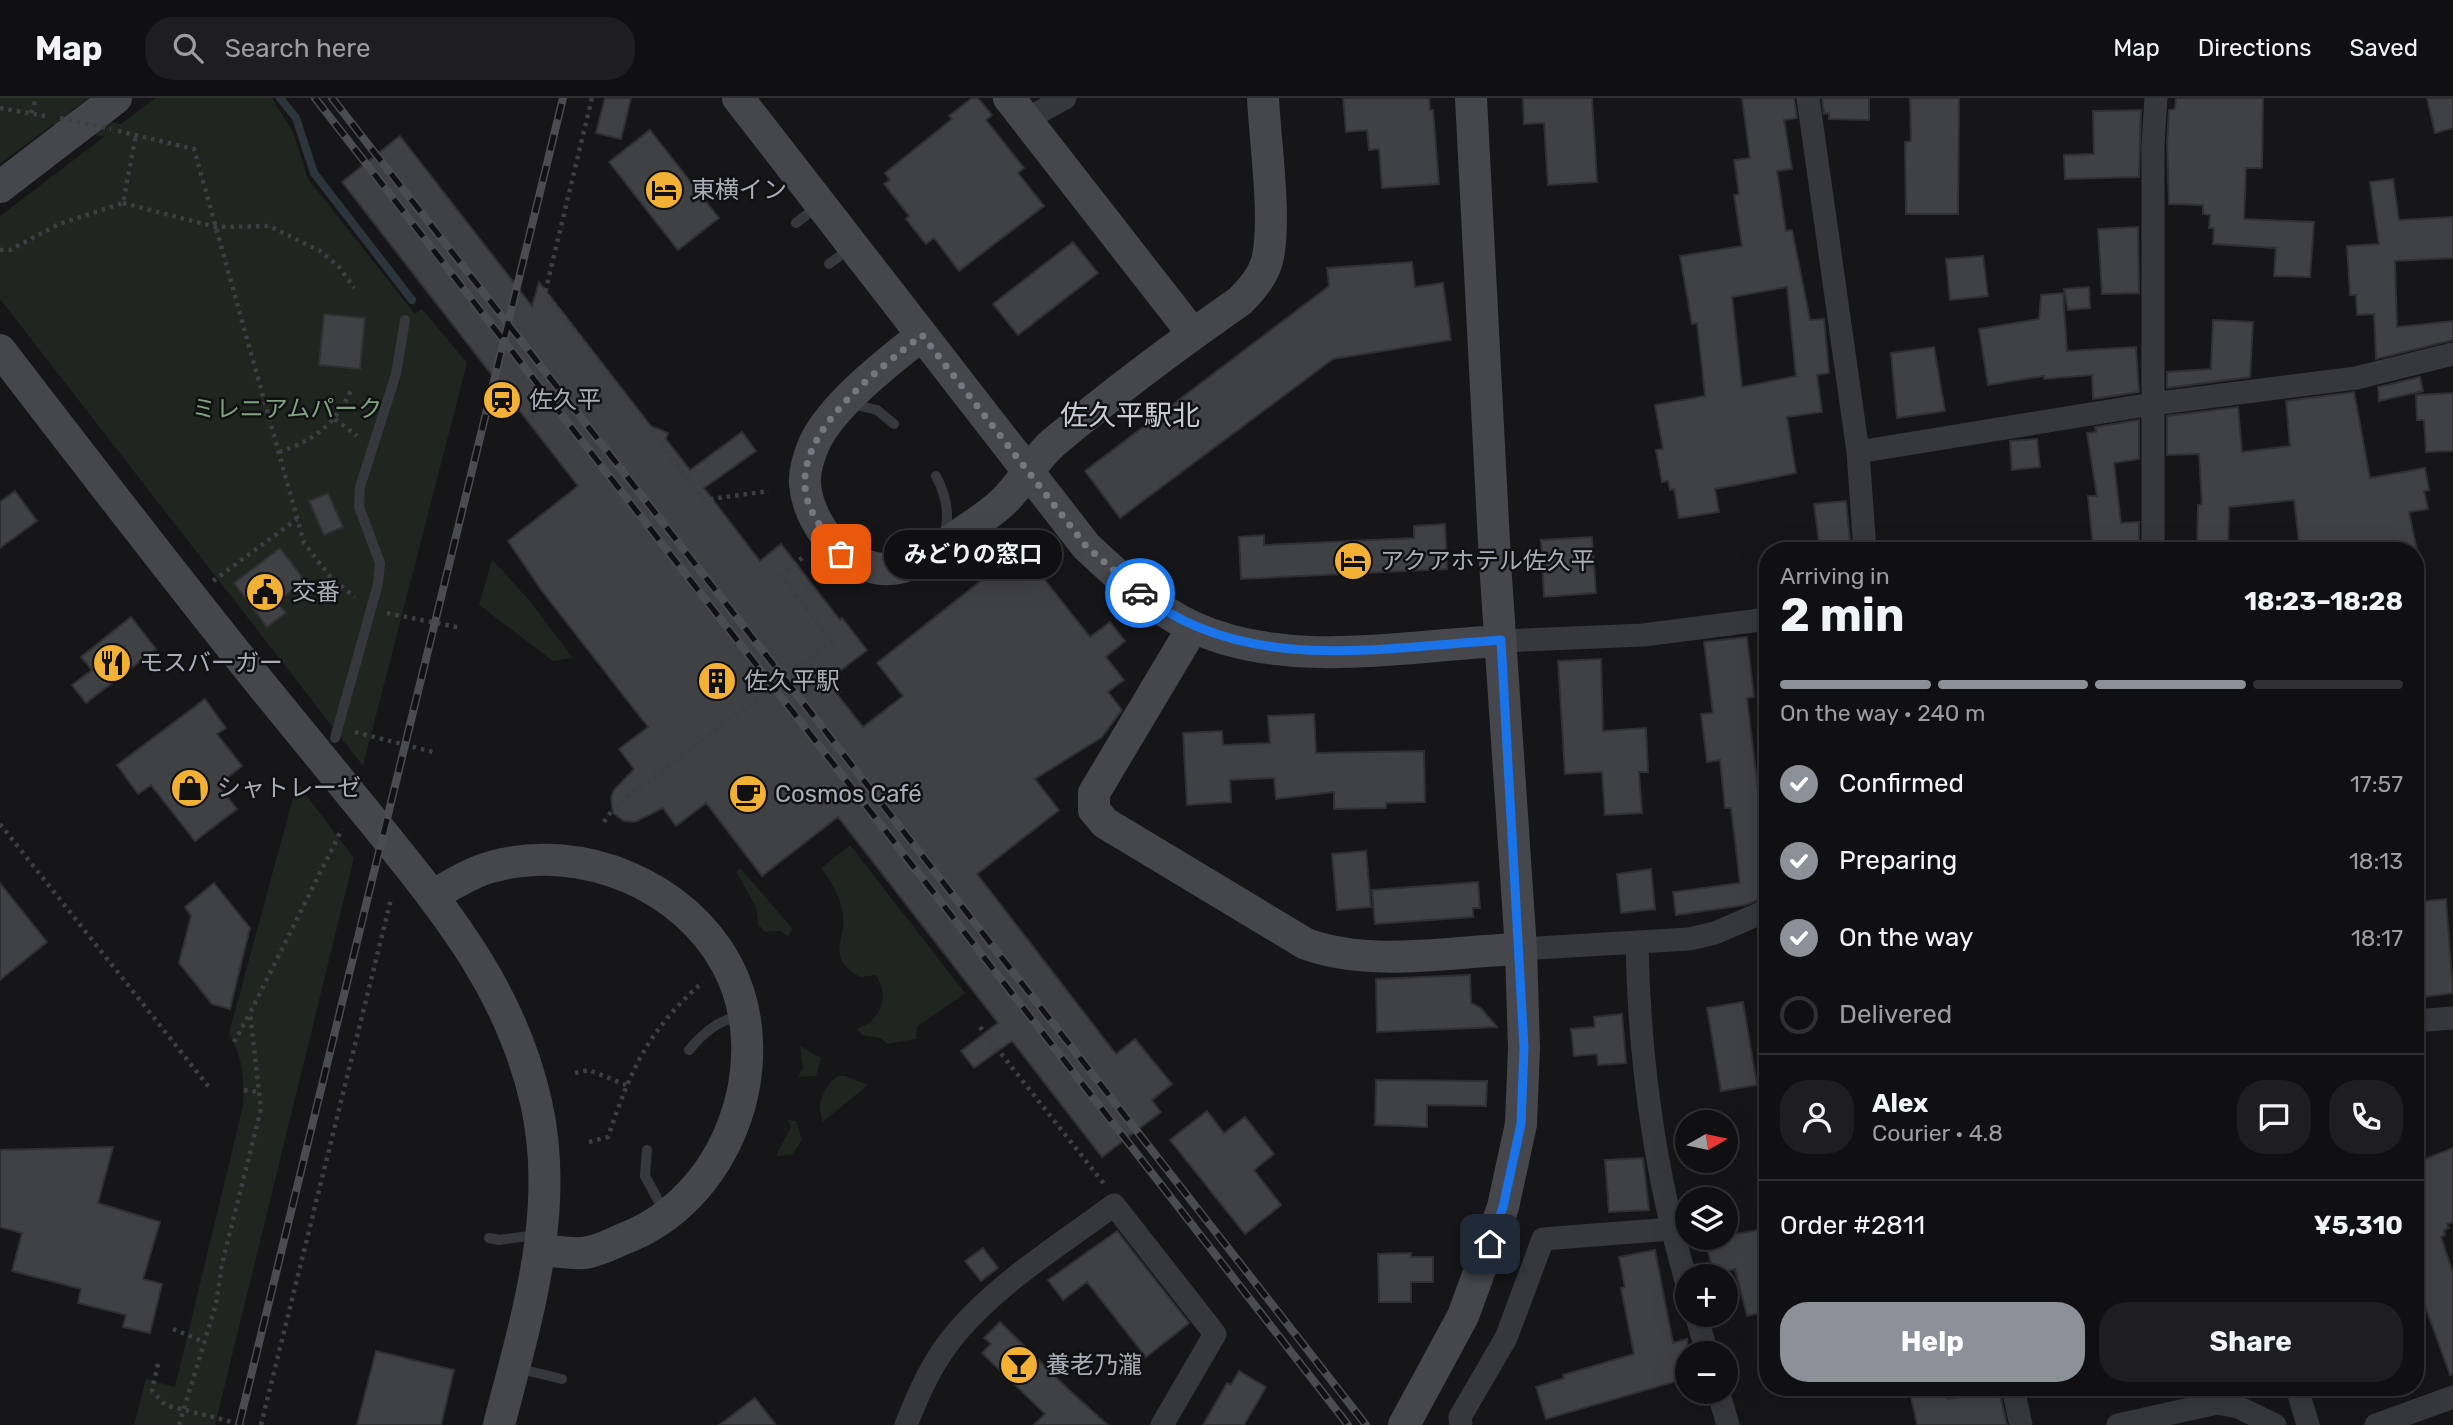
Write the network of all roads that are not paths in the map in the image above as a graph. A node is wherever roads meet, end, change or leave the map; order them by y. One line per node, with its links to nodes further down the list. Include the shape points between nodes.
1 (116, 98): 9 (street)
2 (738, 98): 10 (street)
3 (1065, 98): 8 (street)
4 (1263, 98): 15 (street, via 1270,235 1267,263 1240,301)
5 (1471, 98): 30 (street)
6 (1808, 98): 22 (street)
7 (2155, 98): 19 (street)
8 (1018, 109): 15 (street)
9 (0, 187)
10 (822, 203): 11 (lane); 12 (street)
11 (796, 223)
12 (854, 246): 13 (lane); 16 (street)
13 (829, 264)
14 (405, 320): 31 (lane, via 396,374 360,487 359,507 380,563 378,584)
15 (1193, 334): 23 (street, via 1052,443)
16 (922, 335): 20 (street); 23 (street)
17 (0, 350): 32 (street, via 157,555)
18 (2453, 355): 19 (street, via 2356,377)
19 (2152, 404): 22 (street); 26 (street)
20 (839, 407): 21 (lane, via 862,404); 27 (street, via 825,423 807,463 804,482 816,520 841,554 871,567 899,568)
21 (894, 424)
22 (1858, 452): 25 (street)
23 (1027, 471): 27 (street, via 1004,502); 29 (street, via 1086,546 1153,604)
24 (936, 476): 27 (lane, via 945,493 947,516)
25 (1864, 542)
26 (2153, 542)
27 (941, 544)
28 (1759, 620): 30 (street, via 1643,635)
29 (1193, 627): 30 (street, via 1252,646 1315,652); 35 (street, via 1094,793 1094,810 1105,823 1306,944 1327,952 1372,957)
30 (1501, 640): 35 (street)
31 (336, 732)
32 (433, 895): 36 (street, via 492,866 517,861 568,861 628,877 661,893 709,942 726,964); 44 (street, via 504,1004 523,1052 537,1104 545,1167)
33 (1759, 914): 34 (street, via 1715,933)
34 (1637, 943): 35 (street); 42 (street, via 1645,1075)
35 (1521, 949): 52 (street, via 1521,1124 1503,1207 1464,1316)
36 (743, 1015): 39 (lane, via 705,1031); 41 (street, via 745,1070 734,1126 709,1174)
37 (2453, 1018): 38 (street)
38 (2424, 1020)
39 (689, 1050)
40 (646, 1150): 41 (lane, via 645,1176)
41 (667, 1216): 44 (street, via 640,1233 585,1253)
42 (1671, 1229): 45 (street); 56 (street, via 1543,1239 1506,1338 1460,1417)
43 (489, 1238): 44 (lane)
44 (542, 1242): 46 (street)
45 (1681, 1264)
46 (514, 1367): 47 (lane); 53 (street)
47 (562, 1379)
48 (2015, 1396): 58 (street)
49 (2299, 1396): 61 (street)
50 (2453, 1397): 62 (street)
51 (1722, 1404): 57 (street)
52 (1411, 1412)
53 (499, 1425)
54 (906, 1425): 55 (street, via 928,1374 958,1331 1003,1287 1114,1205 1215,1334)
55 (1162, 1425)
56 (1461, 1425)
57 (1728, 1425)
58 (2021, 1425)
59 (2118, 1425): 60 (street, via 2217,1403 2238,1407)
60 (2276, 1425)
61 (2308, 1425)
62 (2376, 1425)

